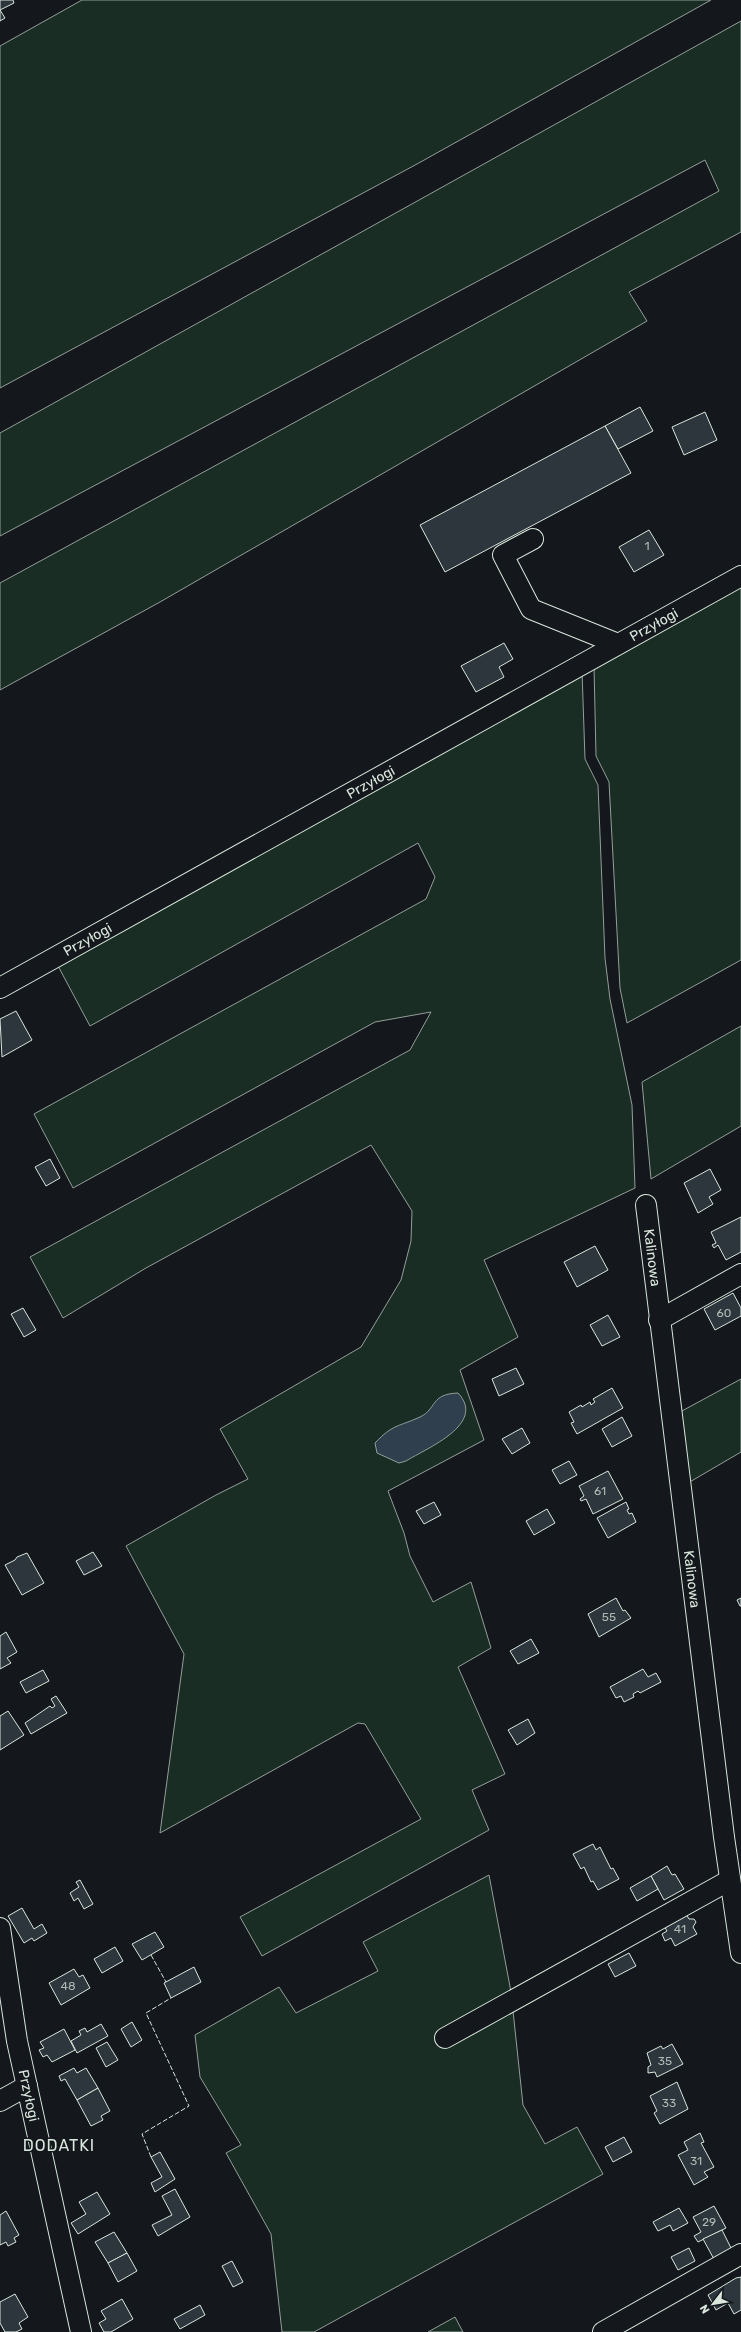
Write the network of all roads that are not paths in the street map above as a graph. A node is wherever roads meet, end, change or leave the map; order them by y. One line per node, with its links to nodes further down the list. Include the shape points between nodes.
1 (533, 539): 3 (street, via 503,555 531,609)
2 (741, 576): 3 (street, Przyłogi)
3 (618, 644): 4 (street, Przyłogi)
4 (0, 988)
5 (646, 1205): 7 (street, Kalinowa)
6 (741, 1274): 7 (street)
7 (659, 1320): 8 (street, Kalinowa)
8 (730, 1880): 10 (street, Kalinowa); 11 (street)
9 (0, 1928): 12 (street, Przyłogi, via 17,2041)
10 (741, 1953)
11 (445, 2038)
12 (27, 2086): 13 (street); 15 (street, Przyłogi)
13 (0, 2101)
14 (741, 2254): 16 (street)
15 (82, 2332)
16 (603, 2332)

